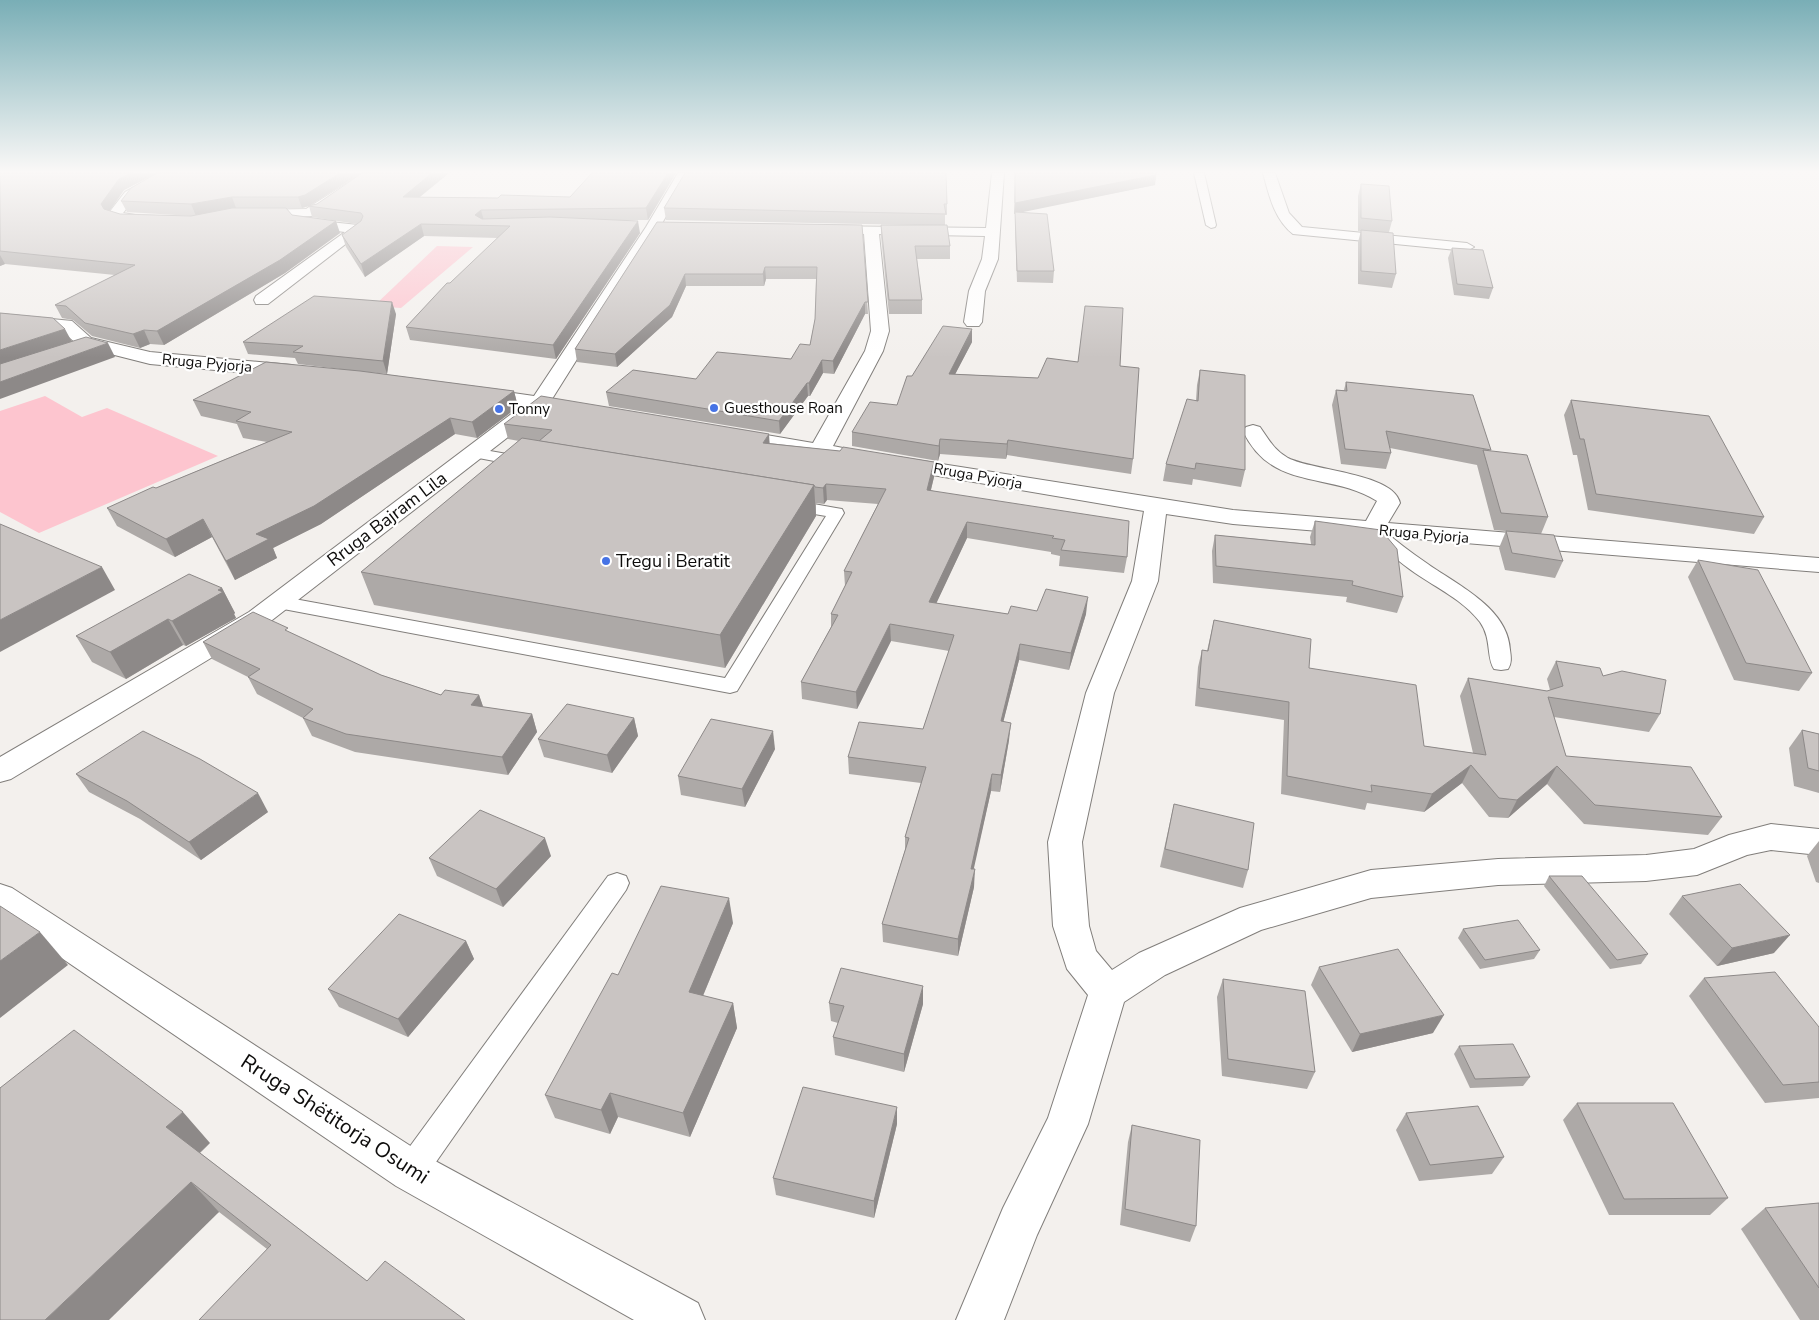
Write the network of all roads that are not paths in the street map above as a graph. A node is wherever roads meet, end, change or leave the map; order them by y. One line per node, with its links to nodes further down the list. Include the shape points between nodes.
1 (352, 235): 7 (street)
2 (648, 235): 12 (street, Rruga Bajram Lila)
3 (871, 235): 16 (street, via 880,331 874,351)
4 (993, 235): 9 (street, via 990,259 977,292)
5 (1321, 235): 6 (street)
6 (1467, 247)
7 (262, 300)
8 (0, 319): 10 (street, Rruga Pyjorja, via 66,325 80,339 82,347 161,359)
9 (974, 322)
10 (306, 373)
11 (464, 392): 12 (street)
12 (540, 402): 13 (street); 17 (street, Rruga Bajram Lila)
13 (593, 411)
14 (1254, 431): 21 (street, via 1261,446 1277,460 1368,486 1388,498 1389,503)
15 (716, 432): 16 (street, Rruga Pyjorja)
16 (820, 450): 20 (street, Rruga Pyjorja)
17 (473, 454): 18 (lane); 23 (street, Rruga Bajram Lila)
18 (542, 465)
19 (778, 503): 23 (lane, via 836,513 730,686)
20 (1156, 506): 21 (street, Rruga Pyjorja, via 1233,517); 29 (street, via 1145,581 1100,693 1065,842 1072,926 1080,958)
21 (1372, 529): 22 (street, Rruga Pyjorja); 24 (lane, via 1419,567 1460,592 1490,620 1502,650)
22 (1819, 565)
23 (278, 602): 25 (street, Rruga Bajram Lila, via 258,618)
24 (1501, 664)
25 (0, 772)
26 (1819, 842): 29 (street, via 1771,837 1741,844 1697,862 1646,868 1498,872 1371,884 1252,918 1152,964)
27 (617, 883): 30 (lane)
28 (0, 898): 30 (street, Rruga Shëtitorja Osumi)
29 (1108, 992): 32 (street, via 1067,1124 1019,1224)
30 (411, 1171): 31 (street, Rruga Shëtitorja Osumi)
31 (681, 1320)
32 (980, 1320)

